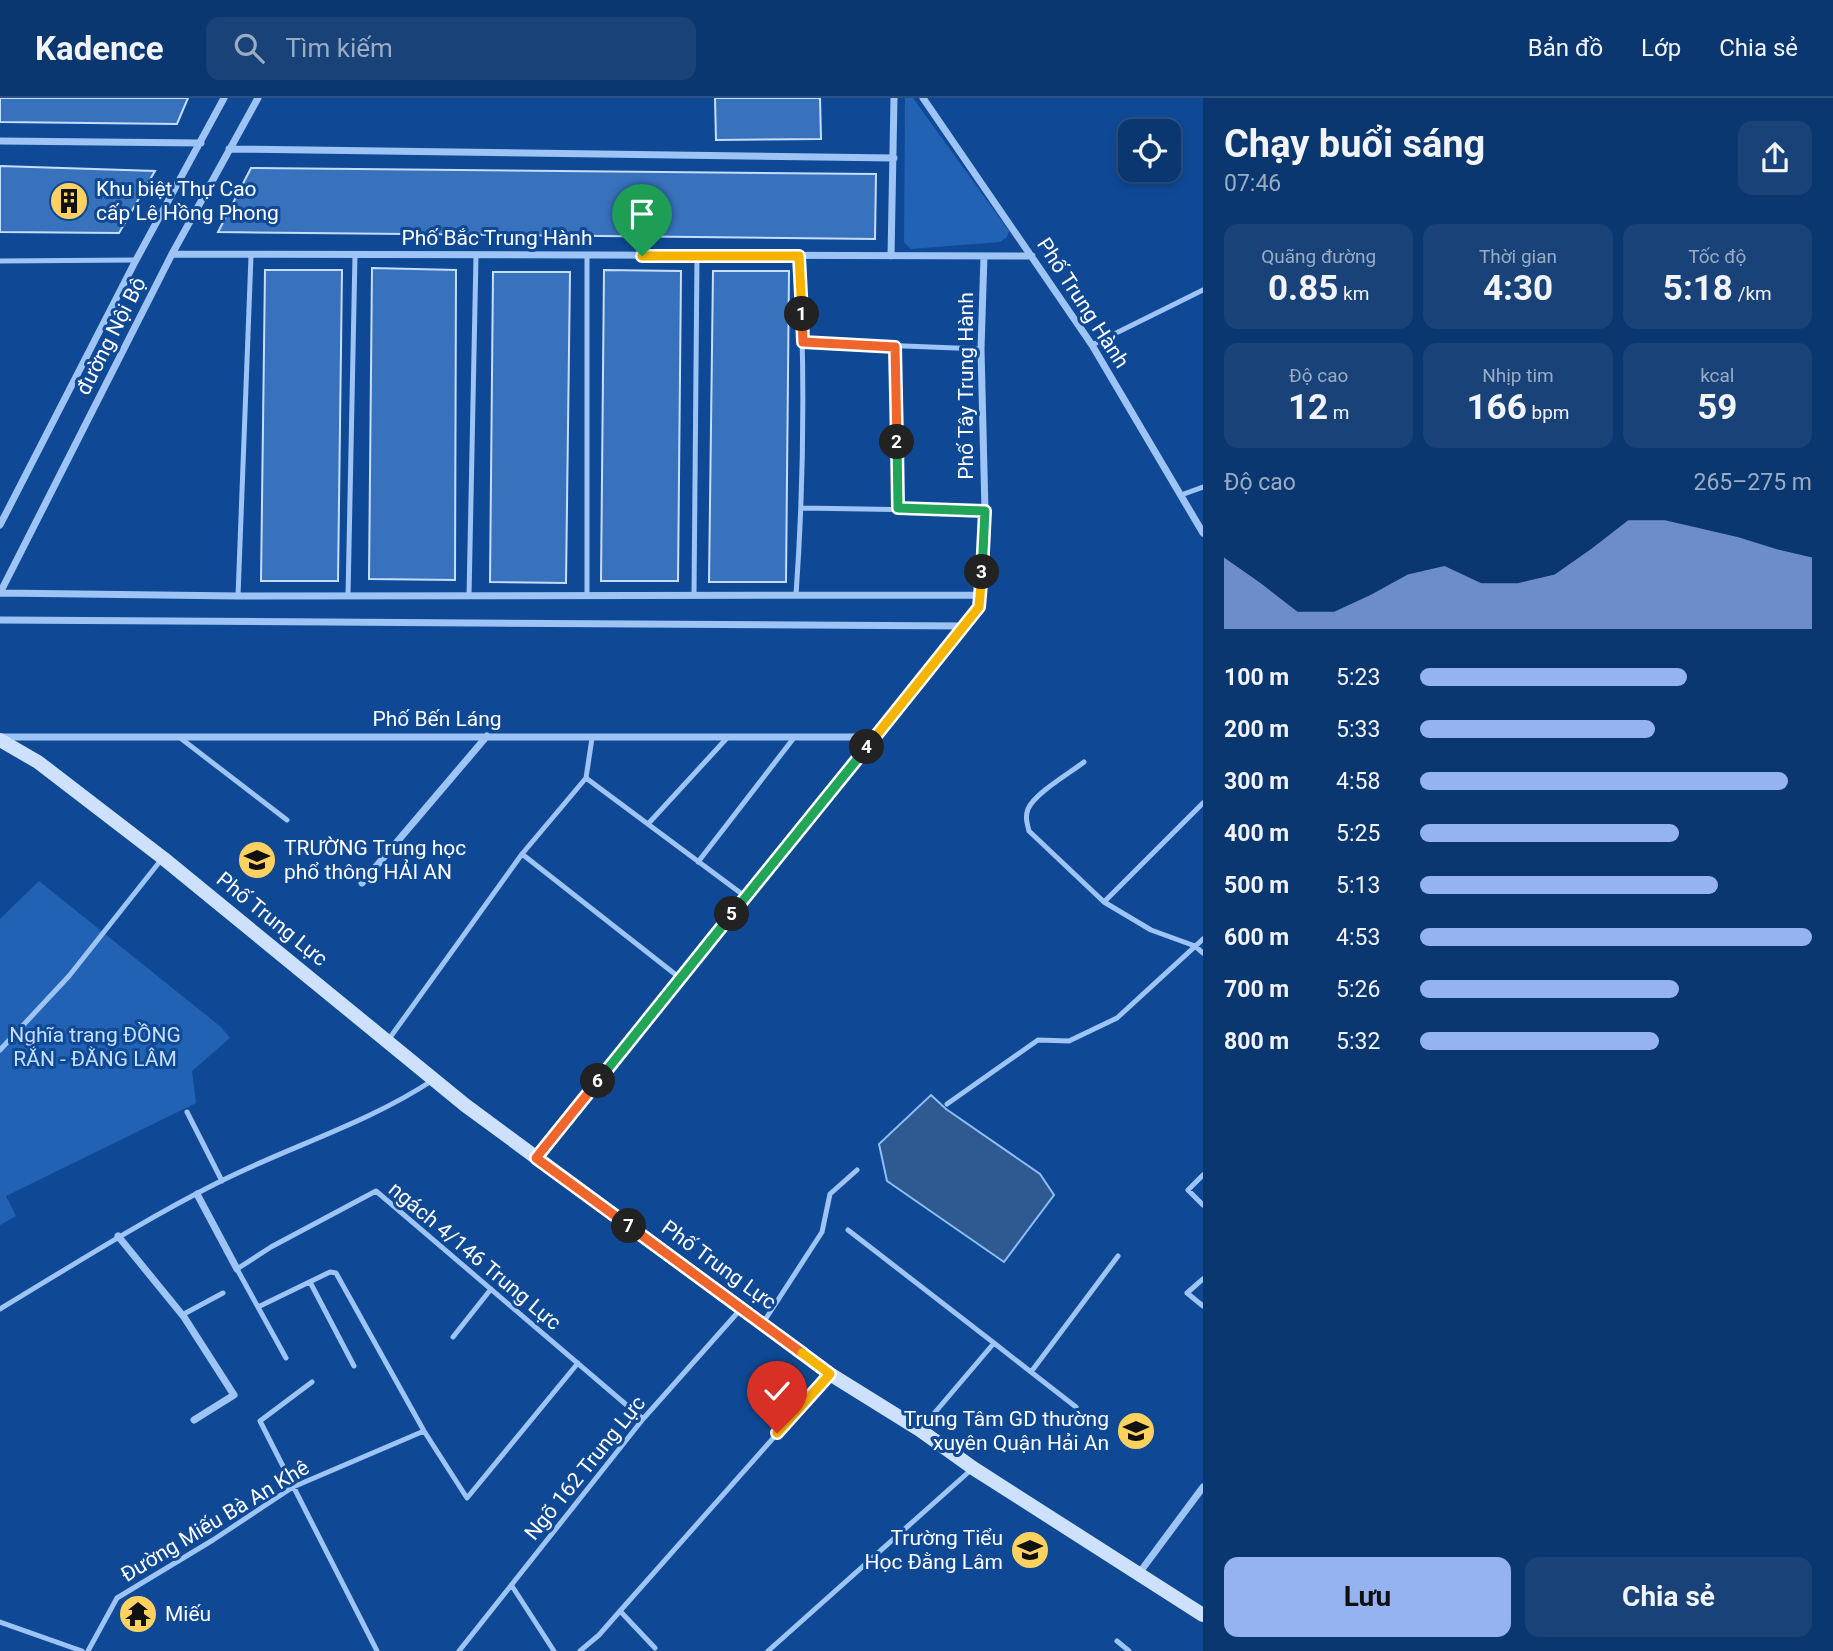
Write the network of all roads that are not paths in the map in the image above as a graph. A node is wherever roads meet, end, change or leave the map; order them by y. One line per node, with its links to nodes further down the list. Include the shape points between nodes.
1 (224, 98): 6 (street, đường Nội Bộ)
2 (258, 98): 7 (street, đường Nội Bộ)
3 (894, 98): 8 (street)
4 (923, 98): 18 (street, Phố Trung Hành)
5 (0, 141): 6 (street)
6 (201, 143): 19 (street, đường Nội Bộ)
7 (229, 149): 8 (street); 9 (street, đường Nội Bộ)
8 (894, 158): 16 (street)
9 (172, 254): 11 (street, Phố Bắc Trung Hành); 33 (street, đường Nội Bộ)
10 (355, 255): 11 (street, Phố Bắc Trung Hành); 12 (street, Phố Bắc Trung Hành); 37 (lane)
11 (251, 256): 36 (lane)
12 (476, 256): 13 (street, Phố Bắc Trung Hành); 38 (lane)
13 (587, 256): 14 (street, Phố Bắc Trung Hành); 39 (lane)
14 (697, 256): 15 (street, Phố Bắc Trung Hành); 34 (lane)
15 (799, 256): 16 (street, Phố Bắc Trung Hành); 22 (lane)
16 (891, 256): 17 (street, Phố Bắc Trung Hành)
17 (984, 256): 18 (street, Phố Bắc Trung Hành); 25 (street, Phố Tây Trung Hành)
18 (1032, 256): 23 (street, Phố Trung Hành)
19 (136, 260): 20 (lane); 31 (street, đường Nội Bộ)
20 (0, 261)
21 (1203, 289): 23 (lane)
22 (803, 342): 24 (lane); 29 (lane)
23 (1092, 345): 27 (street, Phố Trung Hành)
24 (895, 347): 25 (lane); 28 (lane)
25 (982, 349): 30 (street, Phố Tây Trung Hành)
26 (1203, 487): 27 (lane)
27 (1181, 495): 32 (street, Phố Trung Hành)
28 (898, 508): 29 (lane); 30 (lane)
29 (802, 509): 40 (lane)
30 (985, 511): 35 (street, Phố Tây Trung Hành)
31 (0, 525)
32 (1203, 533)
33 (0, 593): 36 (street)
34 (694, 595): 39 (street); 40 (street)
35 (981, 595): 40 (street); 42 (street, Phố Tây Trung Hành, via 979,607)
36 (238, 596): 37 (street)
37 (348, 596): 38 (street)
38 (468, 596): 39 (street)
39 (587, 596)
40 (796, 596)
41 (0, 620): 42 (street)
42 (964, 626): 45 (street, Phố Tây Trung Hành)
43 (487, 736): 44 (street, Phố Bến Láng); 47 (street, Phố Bến Láng); 58 (street)
44 (179, 737): 46 (street, Phố Bến Láng); 53 (lane)
45 (874, 737): 49 (street, Phố Bến Láng); 59 (street, Phố Tây Trung Hành)
46 (0, 738): 56 (street, Phố Trung Lực)
47 (592, 738): 48 (street, Phố Bến Láng); 51 (lane)
48 (727, 738): 49 (street, Phố Bến Láng); 54 (lane)
49 (793, 739): 57 (lane)
50 (1084, 762): 60 (lane, via 1028,807 1026,820 1029,831)
51 (586, 778): 54 (lane); 55 (lane)
52 (1203, 803): 60 (lane)
53 (287, 820)
54 (648, 824): 57 (lane)
55 (522, 854): 64 (lane); 65 (lane)
56 (163, 858): 65 (street, Phố Trung Lực); 66 (lane, via 69,976)
57 (698, 862): 59 (lane)
58 (362, 883)
59 (746, 897): 64 (street, Phố Tây Trung Hành)
60 (1104, 902): 62 (lane, via 1152,930)
61 (1203, 939): 62 (lane)
62 (1195, 946): 63 (lane); 68 (lane, via 1117,1018 1069,1041 1038,1040)
63 (1203, 953)
64 (680, 978): 70 (street, Phố Tây Trung Hành)
65 (388, 1041): 67 (street, Phố Trung Lực)
66 (0, 1051)
67 (433, 1080): 70 (street, Phố Trung Lực); 73 (lane, via 400,1101)
68 (947, 1104)
69 (187, 1112): 73 (lane)
70 (536, 1158): 86 (street, Phố Trung Lực)
71 (857, 1170): 89 (lane, via 831,1194 822,1232)
72 (1203, 1175): 75 (lane, via 1188,1190)
73 (222, 1181): 74 (lane)
74 (197, 1194): 77 (lane); 79 (street)
75 (1203, 1205)
76 (848, 1230): 91 (lane)
77 (118, 1236): 87 (lane); 88 (street)
78 (1118, 1256): 95 (lane)
79 (237, 1269): 82 (lane, ngách 4/146 Trung Lực, via 376,1191); 85 (lane)
80 (1203, 1279): 84 (lane, via 1186,1293)
81 (310, 1282): 85 (lane); 94 (lane); 102 (lane, via 330,1272 340,1278)
82 (491, 1289): 90 (lane); 93 (lane, ngách 4/146 Trung Lực)
83 (223, 1293): 88 (lane)
84 (1203, 1306)
85 (258, 1307): 92 (lane)
86 (741, 1308): 89 (street, Phố Trung Lực); 99 (lane, Ngõ 162 Trung Lực)
87 (0, 1310)
88 (182, 1315): 100 (street, via 234,1395)
89 (763, 1323): 96 (street, Phố Trung Lực)
90 (453, 1337)
91 (994, 1343): 95 (lane); 101 (lane)
92 (286, 1358)
93 (578, 1363): 99 (lane, ngách 4/146 Trung Lực); 102 (lane, via 467,1498)
94 (354, 1366)
95 (1031, 1372): 98 (lane)
96 (830, 1374): 101 (street, Phố Trung Lực); 108 (lane)
97 (312, 1382): 104 (lane, via 260,1421)
98 (1076, 1407)
99 (643, 1419): 107 (lane, Ngõ 162 Trung Lực)
100 (194, 1420)
101 (920, 1430): 103 (street, Phố Trung Lực)
102 (424, 1431): 104 (lane, Đường Miếu Bà An Khê)
103 (973, 1468): 106 (street, Phố Trung Lực); 119 (lane)
104 (293, 1487): 114 (lane, Đường Miếu Bà An Khê, via 117,1598); 115 (lane)
105 (1203, 1487): 106 (street)
106 (1140, 1572): 109 (street, Phố Trung Lực)
107 (512, 1586): 116 (lane, Ngõ 162 Trung Lực); 117 (lane)
108 (620, 1611): 112 (lane); 118 (lane)
109 (1203, 1615)
110 (0, 1622): 113 (lane)
111 (1117, 1641): 120 (lane)
112 (654, 1648)
113 (82, 1651)
114 (88, 1651)
115 (377, 1651)
116 (459, 1651)
117 (554, 1651)
118 (580, 1651)
119 (768, 1651)
120 (1129, 1651)

